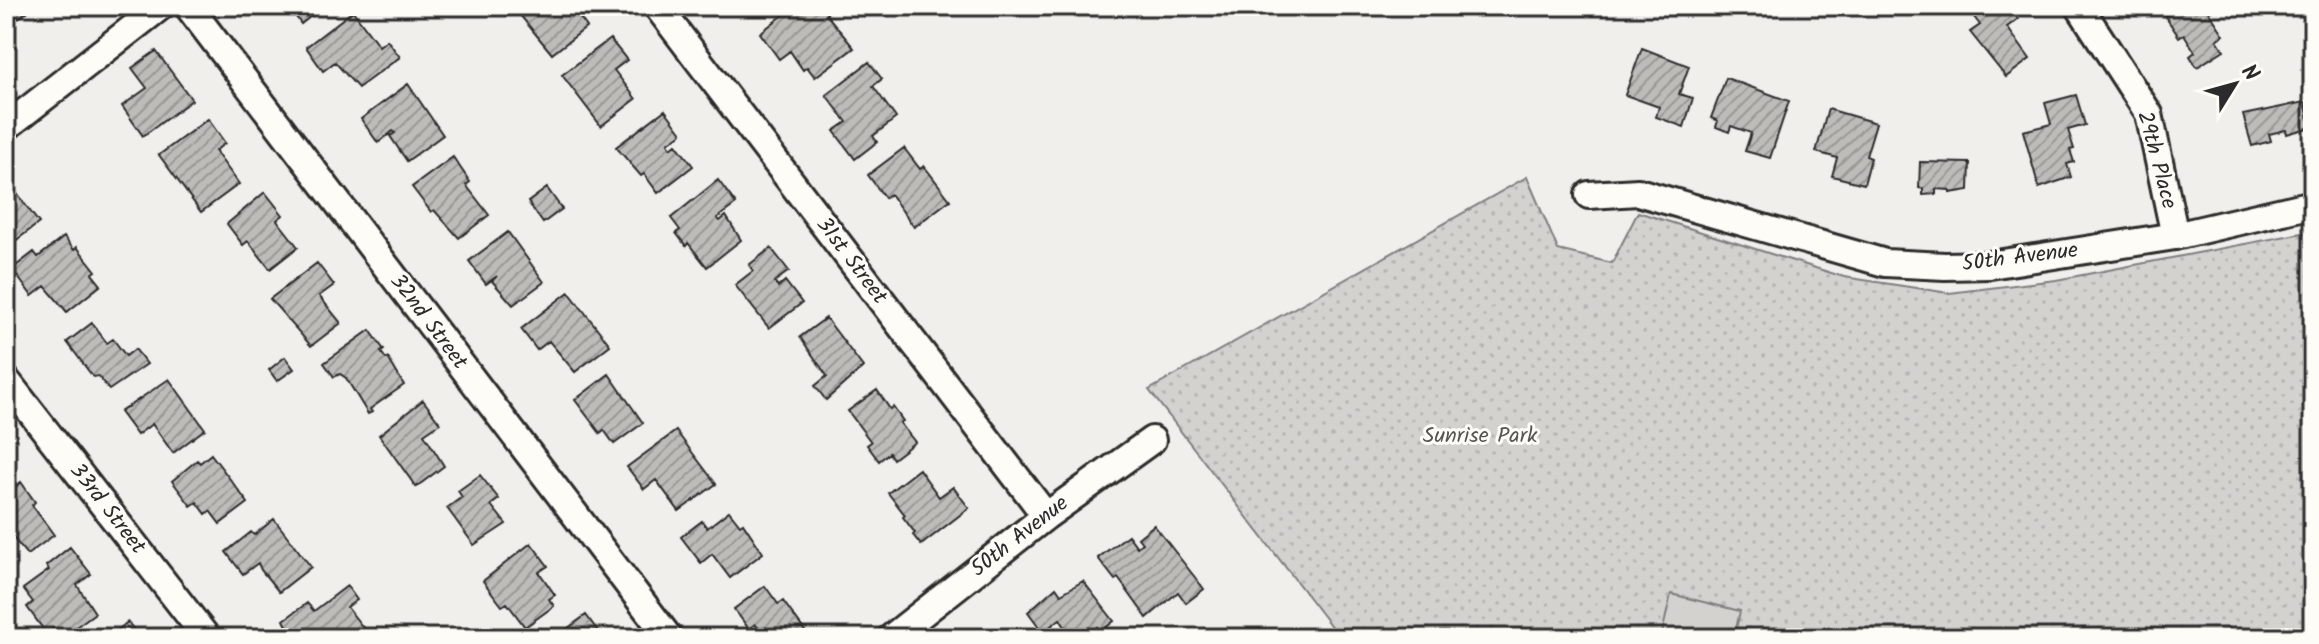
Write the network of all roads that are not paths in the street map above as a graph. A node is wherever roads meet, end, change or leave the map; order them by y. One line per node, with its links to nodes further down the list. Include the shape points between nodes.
1 (161, 6): 5 (street)
2 (188, 6): 13 (street, 32nd Street)
3 (657, 6): 11 (street, 31st Street)
4 (2079, 6): 8 (street, 29th Place, via 2149,114)
5 (6, 127)
6 (1589, 195): 8 (street, 50th Avenue, via 1638,192 1885,263 1990,265)
7 (2313, 204): 8 (street, 50th Avenue)
8 (2175, 236)
9 (6, 380): 12 (street, 33rd Street)
10 (1152, 440): 11 (street, 50th Avenue)
11 (1046, 516): 14 (street, 50th Avenue)
12 (207, 638)
13 (669, 638)
14 (891, 638)

